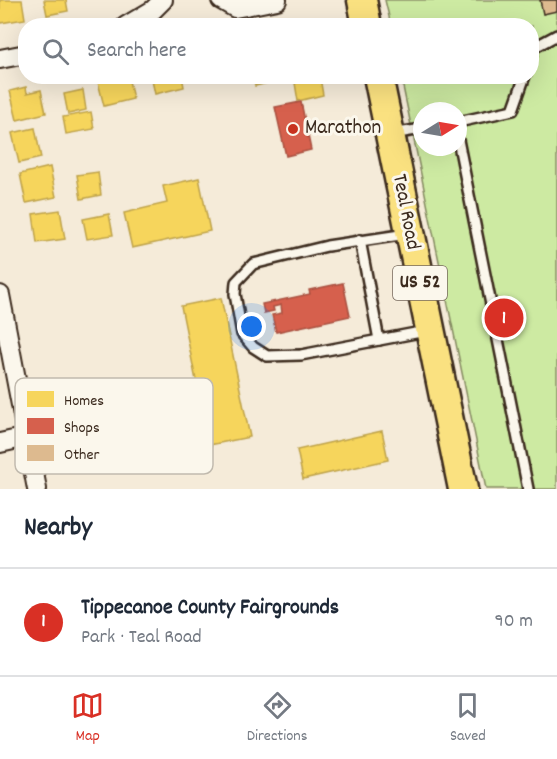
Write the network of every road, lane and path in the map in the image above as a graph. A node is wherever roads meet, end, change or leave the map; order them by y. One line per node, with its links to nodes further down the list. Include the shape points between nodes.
1 (163, 0): 5 (street)
2 (221, 0): 3 (street, via 235,8)
3 (277, 0)
4 (362, 0): 6 (main road)
5 (140, 18)
6 (365, 18)
7 (557, 35): 8 (lane)
8 (539, 45)
9 (18, 56): 10 (street)
10 (0, 59)
11 (380, 84): 15 (main road, Teal Road / US 52)
12 (522, 84): 13 (lane, via 513,110)
13 (467, 120)
14 (413, 131): 15 (lane)
15 (390, 135): 17 (main road, Teal Road / US 52)
16 (461, 156): 28 (lane)
17 (409, 233): 18 (lane); 20 (main road, Teal Road / US 52)
18 (360, 240): 21 (lane); 21 (lane, via 253,264 236,282 242,334 267,356 301,355)
19 (0, 295): 22 (street)
20 (430, 330): 21 (lane); 27 (main road, Teal Road / US 52, via 446,431)
21 (379, 340)
22 (16, 378)
23 (15, 440): 24 (street)
24 (0, 443)
25 (34, 474): 26 (street)
26 (37, 489)
27 (463, 489)
28 (528, 489)

